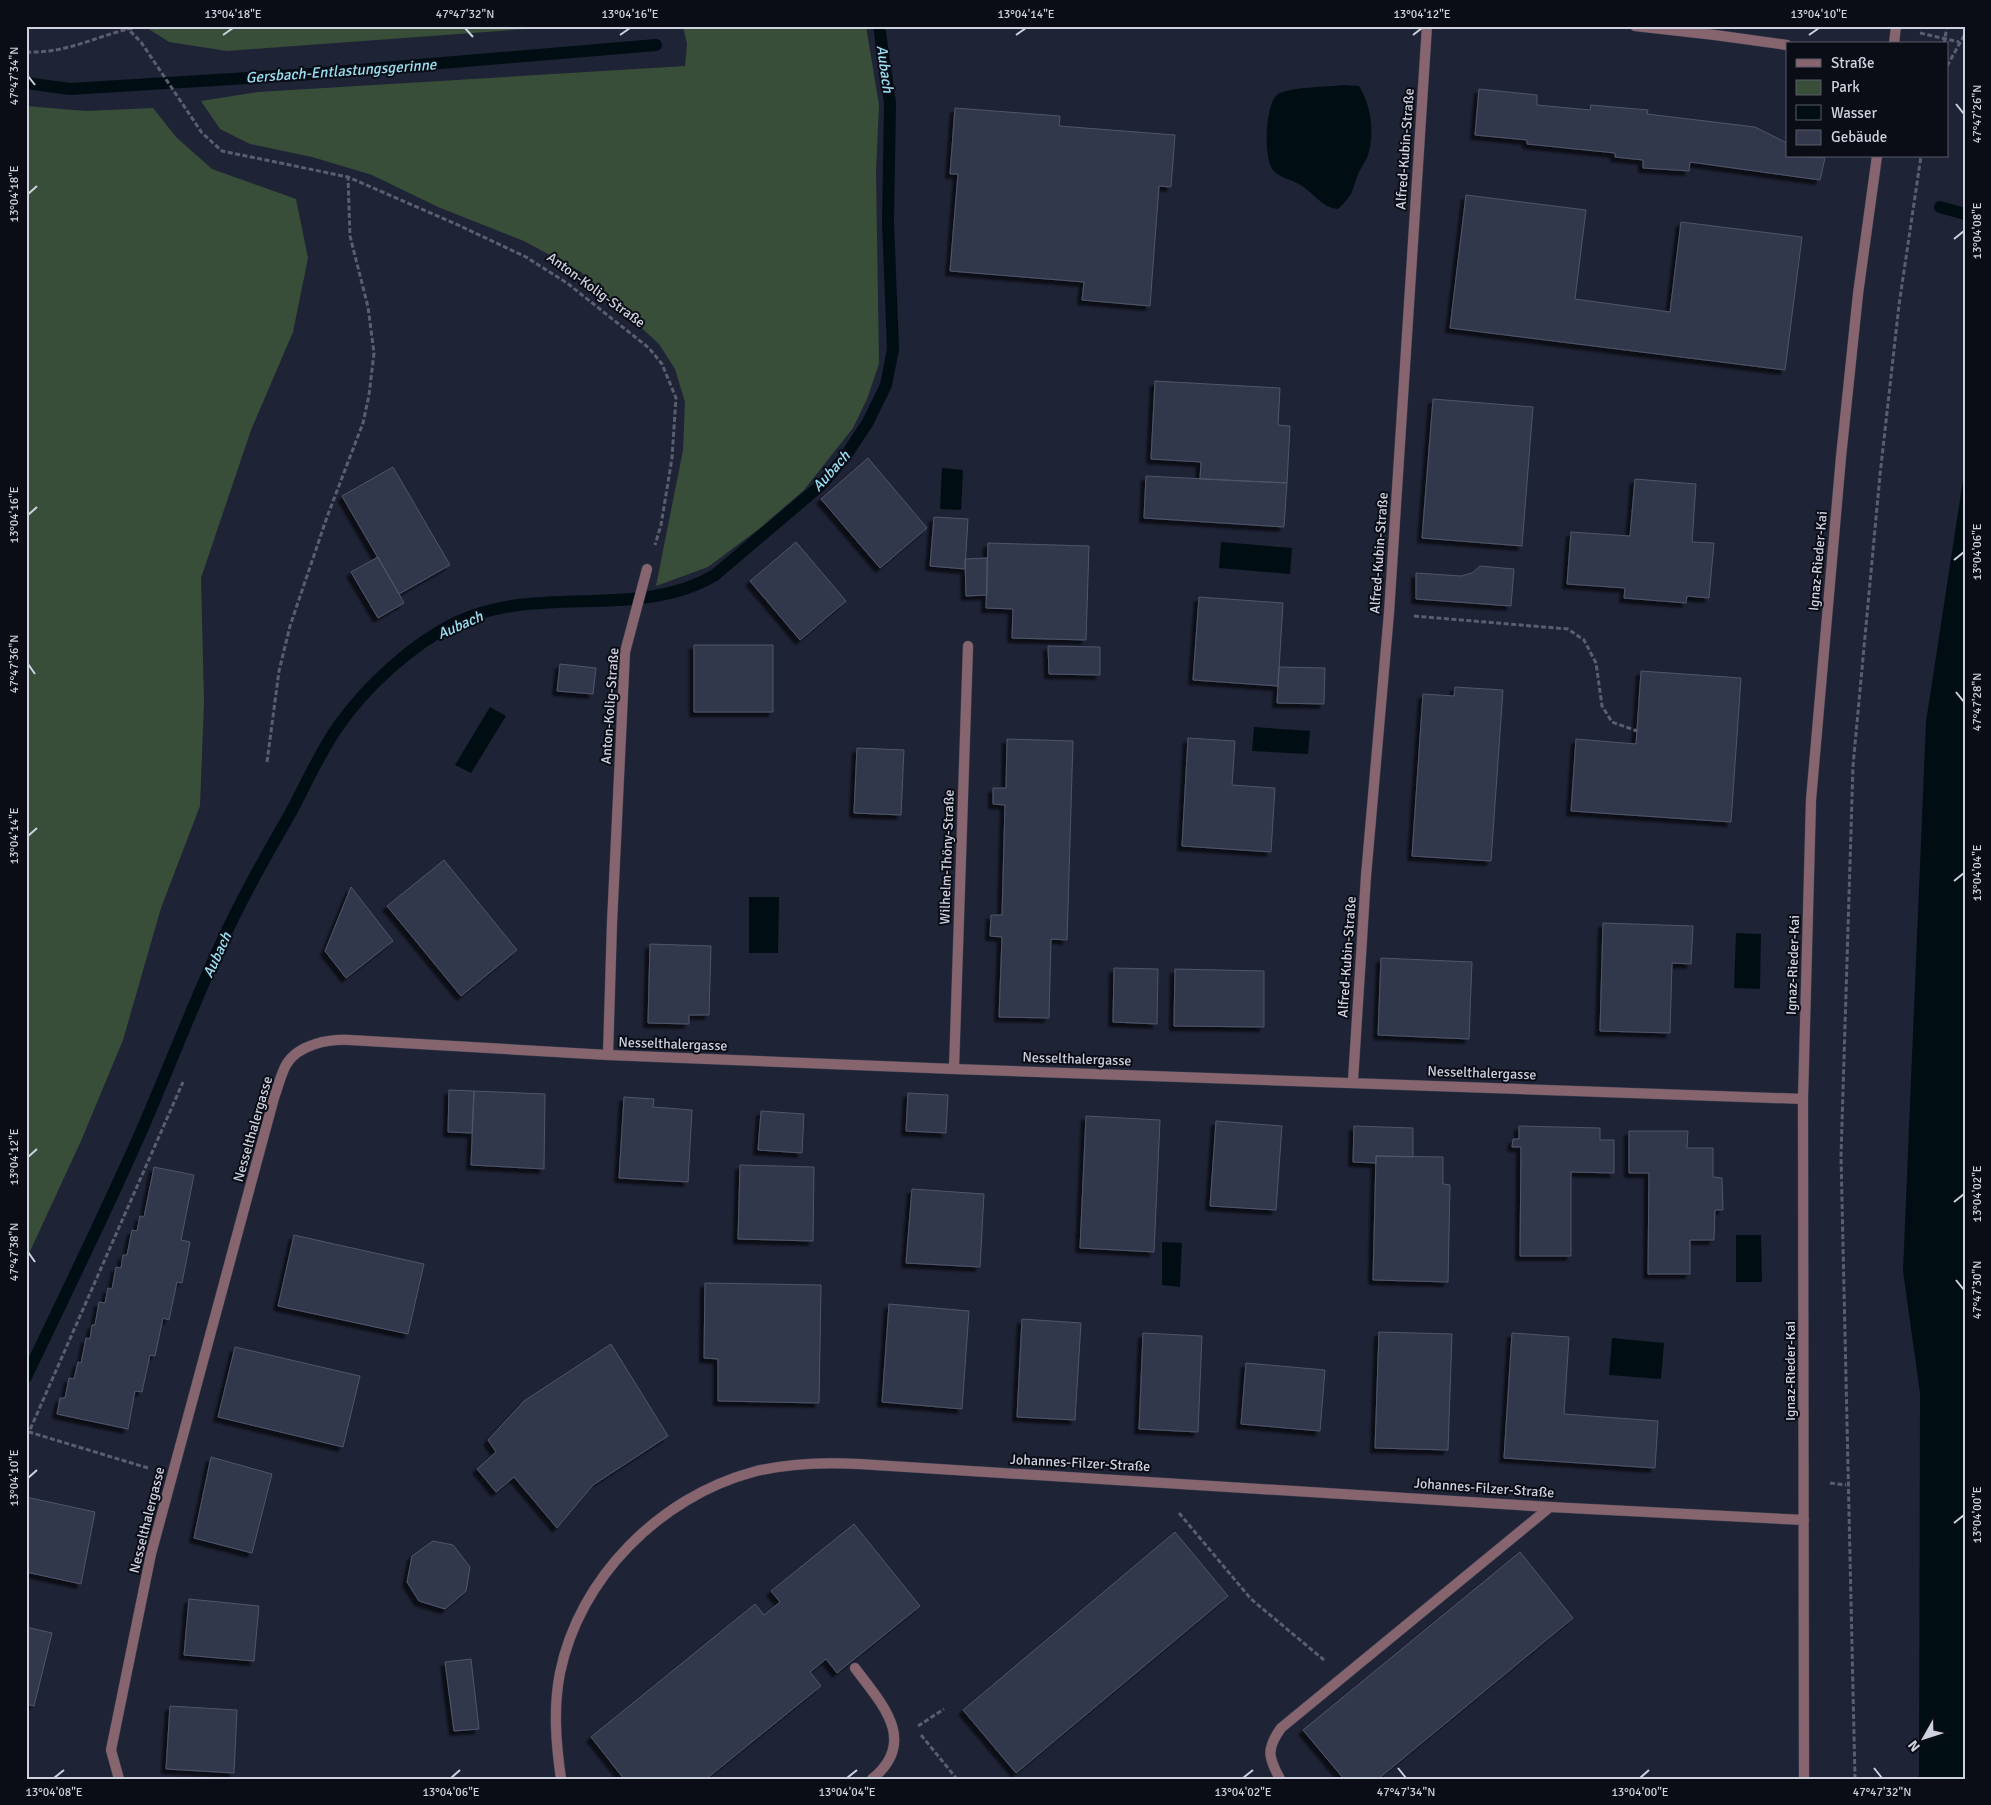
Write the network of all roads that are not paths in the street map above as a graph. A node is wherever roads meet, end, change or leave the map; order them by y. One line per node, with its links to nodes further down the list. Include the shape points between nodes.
1 (1427, 26): 11 (street, Alfred-Kubin-Straße, via 1389,614 1366,876)
2 (1635, 26): 5 (street)
3 (1896, 26): 4 (street)
4 (1894, 42)
5 (1786, 46)
6 (1877, 158): 12 (street, Ignaz-Rieder-Kai, via 1841,457 1812,800)
7 (647, 569): 9 (street, Anton-Kolig-Straße, via 625,652)
8 (968, 646): 10 (street, Wilhelm-Thöny-Straße)
9 (608, 1055): 10 (street, Nesselthalergasse); 16 (street, Nesselthalergasse, via 335,1040 317,1043 287,1063 274,1098 151,1554 112,1750)
10 (954, 1069): 11 (street, Nesselthalergasse)
11 (1353, 1081): 12 (street, Nesselthalergasse)
12 (1803, 1098): 14 (street, Ignaz-Rieder-Kai)
13 (1550, 1507): 14 (street, Johannes-Filzer-Straße); 17 (street, Johannes-Filzer-Straße, via 834,1463 753,1472 704,1490 656,1522 616,1560 582,1610 569,1638 556,1699 555,1730); 19 (street, via 1281,1728 1271,1742 1270,1760)
14 (1804, 1520): 20 (street, Ignaz-Rieder-Kai)
15 (855, 1668): 18 (street, via 887,1712 894,1729 893,1754)
16 (119, 1779)
17 (561, 1779)
18 (872, 1779)
19 (1280, 1779)
20 (1804, 1779)

